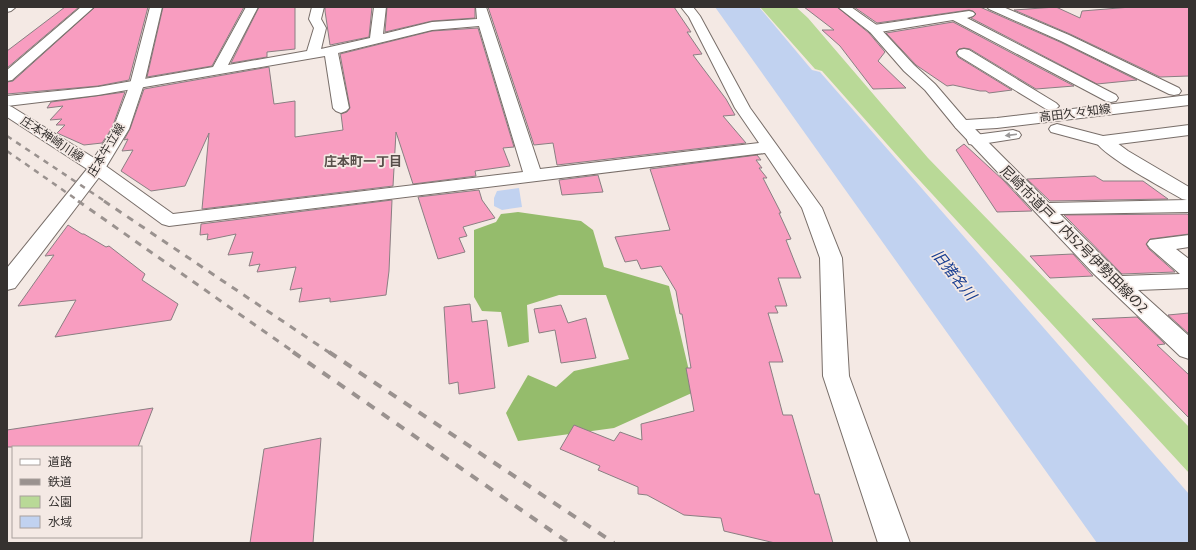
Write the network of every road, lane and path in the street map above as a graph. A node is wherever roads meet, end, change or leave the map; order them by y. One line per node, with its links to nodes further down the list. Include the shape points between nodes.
1 (10, 7): 10 (street)
2 (88, 7): 20 (street)
3 (156, 7): 21 (street, 庄本牛立線)
4 (252, 7): 19 (street)
5 (318, 7): 18 (street, via 315,19 320,28)
6 (380, 7): 15 (street)
7 (481, 7): 13 (street)
8 (687, 7): 37 (street, via 743,108)
9 (844, 7): 14 (street, 尼崎市道戸ノ内52号伊勢田線の2)
10 (7, 9)
11 (990, 9): 12 (street); 23 (street, via 1065,38)
12 (956, 17): 14 (street); 24 (street)
13 (484, 22): 15 (street, via 432,26); 39 (street)
14 (874, 29): 32 (street, 尼崎市道戸ノ内52号伊勢田線の2, via 930,87)
15 (376, 41): 16 (street)
16 (331, 51): 18 (street); 28 (street)
17 (964, 53): 27 (street)
18 (313, 54): 19 (street)
19 (218, 70): 21 (street)
20 (7, 77)
21 (137, 84): 26 (street); 38 (street, 庄本牛立線, via 121,129)
22 (1189, 89): 23 (street)
23 (1174, 91): 24 (street)
24 (1111, 98): 27 (street)
25 (1189, 100): 31 (street, 高田久々知線)
26 (7, 101)
27 (1052, 106): 31 (street, via 1032,108)
28 (341, 108)
29 (7, 110): 38 (street, 庄本神崎川線)
30 (1189, 113): 33 (street, 高田久々知線)
31 (1008, 121): 32 (street, 高田久々知線)
32 (962, 125): 35 (street, 尼崎市道戸ノ内52号伊勢田線の2)
33 (1057, 129): 35 (street, 高田久々知線, one-way to 35); 36 (street)
34 (1189, 130): 36 (street)
35 (975, 140): 42 (street, 尼崎市道戸ノ内52号伊勢田線の2)
36 (1103, 141): 40 (street)
37 (769, 147): 39 (street, 庄本神崎川線); 50 (street, via 812,208 831,258 836,376)
38 (97, 168): 39 (street, 庄本神崎川線, via 169,220); 44 (street, 庄本牛立線)
39 (533, 175)
40 (1189, 195)
41 (1189, 206): 42 (street)
42 (1044, 209): 47 (street, 尼崎市道戸ノ内52号伊勢田線の2)
43 (1189, 241): 45 (street, via 1157,244)
44 (17, 257): 48 (street, 庄本牛立線)
45 (1189, 270)
46 (1189, 281): 47 (street)
47 (1117, 283): 49 (street, 尼崎市道戸ノ内52号伊勢田線の2)
48 (7, 284)
49 (1189, 350)
50 (894, 543)

